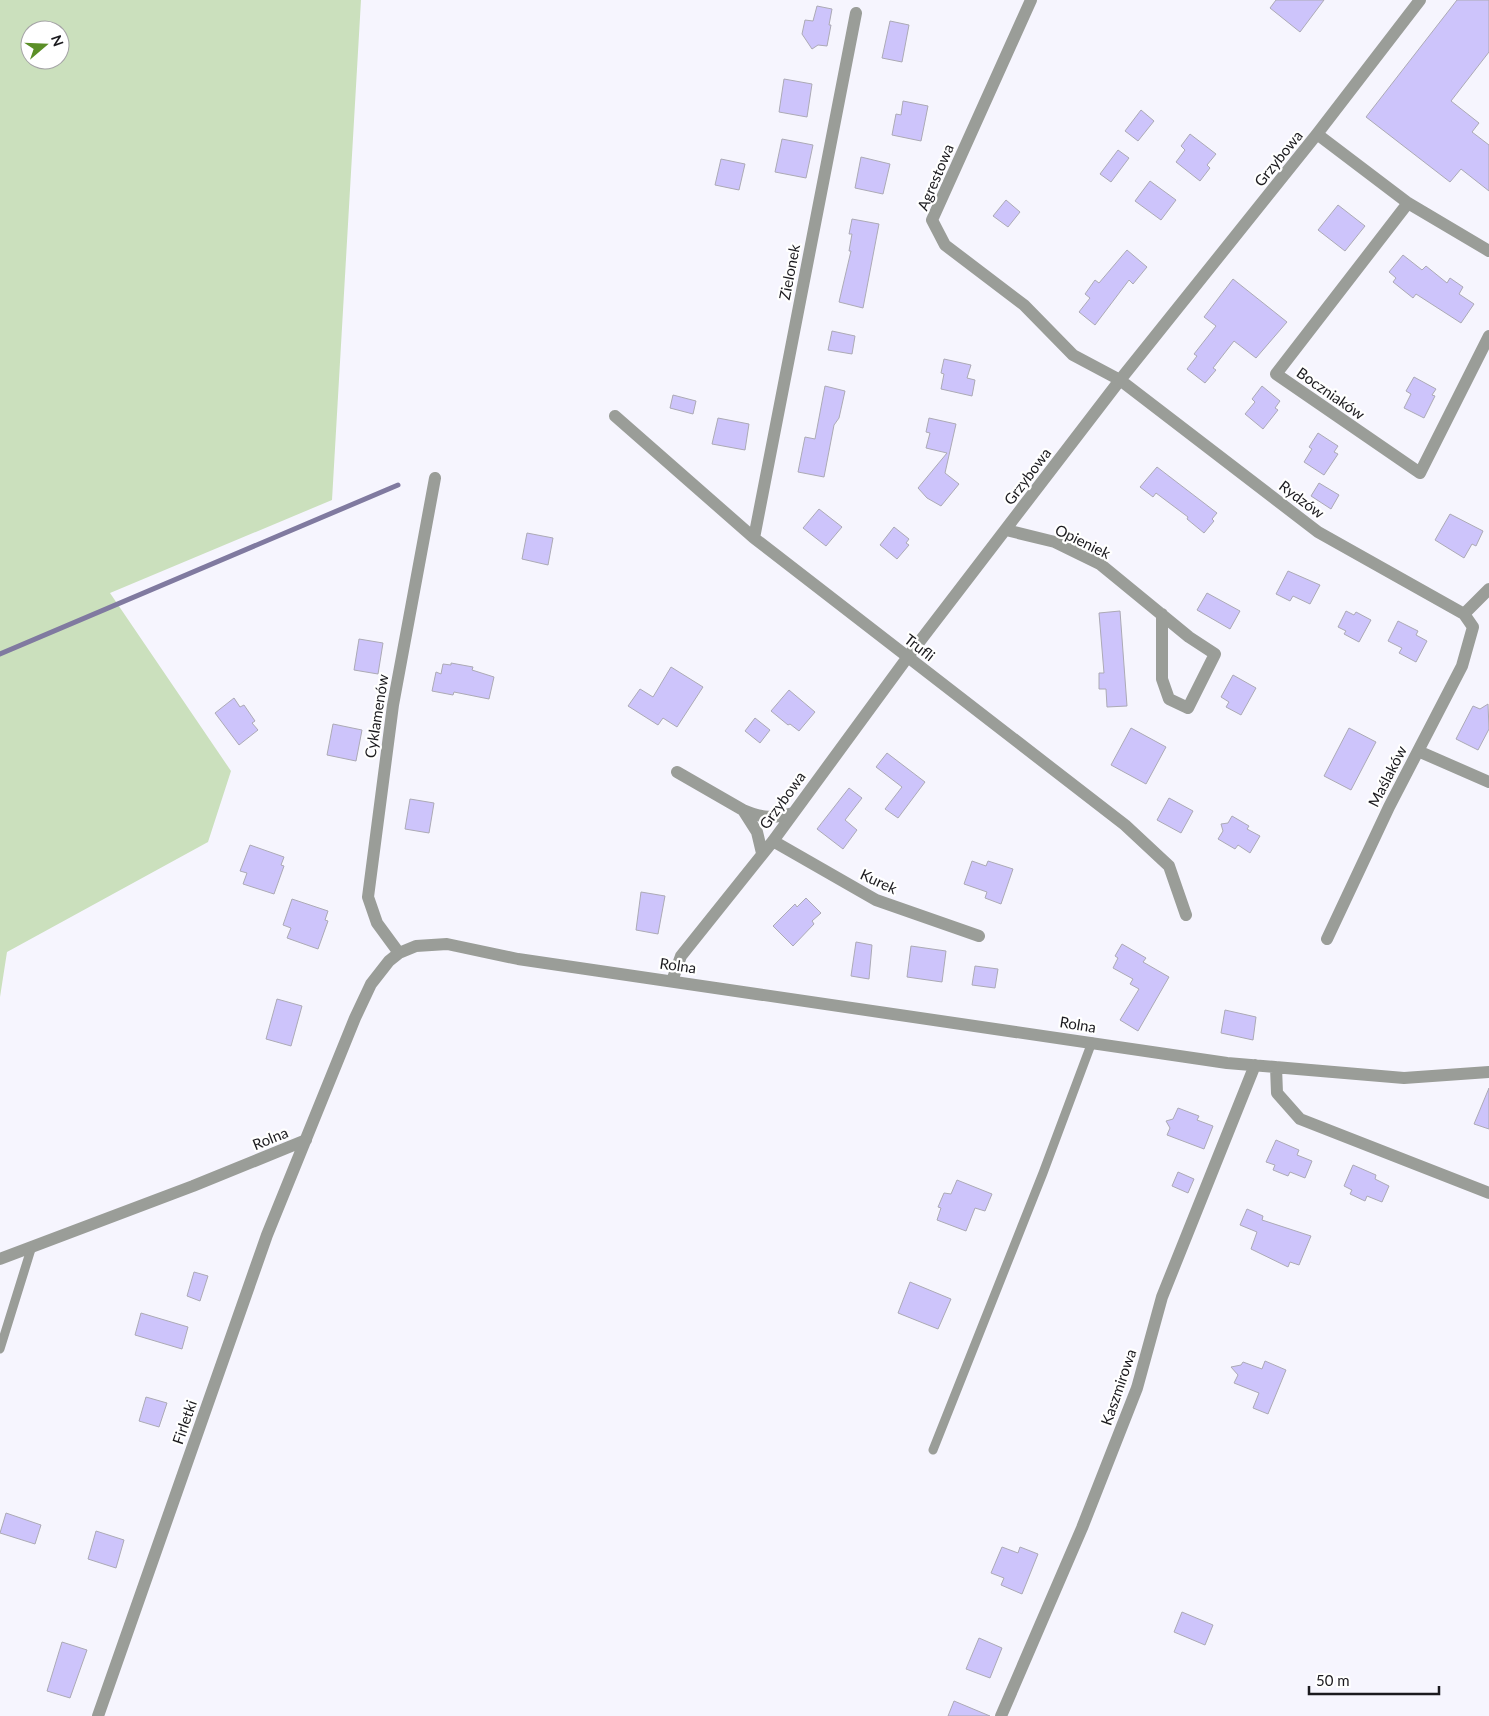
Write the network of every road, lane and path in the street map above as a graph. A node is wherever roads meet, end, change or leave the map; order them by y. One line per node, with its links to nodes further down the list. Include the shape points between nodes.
1 (1031, 0): 8 (street, Agrestowa, via 932,220 945,244 1024,305 1073,355)
2 (1420, 0): 4 (street, Grzybowa)
3 (856, 13): 12 (street, Zielonek)
4 (1317, 134): 5 (street); 8 (street, Grzybowa)
5 (1408, 203): 6 (street); 7 (street, Boczniaków, via 1276,374 1420,473)
6 (1489, 251)
7 (1489, 336)
8 (1120, 380): 11 (street, Grzybowa); 15 (street, Rydzów, via 1318,532)
9 (615, 416): 12 (street, Trufli)
10 (435, 478): 28 (street, Cyklamenów, via 393,705 368,897 377,923)
11 (1006, 530): 14 (street, Opieniek, via 1055,542 1100,564); 17 (street, Grzybowa)
12 (754, 538): 17 (street, Trufli)
13 (1489, 589): 15 (street)
14 (1162, 614): 14 (street, Opieniek, via 1215,654 1188,708 1169,699 1162,679)
15 (1464, 614): 16 (street, Rydzów)
16 (1473, 627): 18 (street, Maślaków, via 1462,666)
17 (907, 658): 22 (street, Grzybowa); 25 (street, Trufli, via 1125,825 1169,866)
18 (1418, 751): 20 (street); 27 (street, Maślaków)
19 (677, 772): 21 (street)
20 (1489, 782)
21 (743, 810): 22 (street, via 759,817 776,818); 24 (street, via 757,832)
22 (793, 812): 23 (street, Grzybowa)
23 (773, 841): 24 (street, Grzybowa); 26 (street, Kurek, via 876,900)
24 (762, 853): 29 (street, Grzybowa, via 681,956)
25 (1186, 915)
26 (979, 936)
27 (1327, 939)
28 (398, 953): 29 (street, Rolna, via 416,946 448,944); 34 (street, Rolna, via 371,984)
29 (672, 981): 30 (street, Rolna)
30 (1092, 1042): 31 (street, Rolna); 39 (lane)
31 (1255, 1065): 32 (street, Rolna); 41 (street, Kaszmirowa, via 1162,1297 1130,1406 1082,1528)
32 (1276, 1067): 33 (street, Rolna, via 1404,1078); 35 (street, via 1277,1093 1300,1118)
33 (1489, 1072)
34 (306, 1140): 36 (street, Rolna); 40 (street, Firletki, via 267,1235)
35 (1489, 1194)
36 (32, 1246): 37 (street, Rolna); 38 (lane)
37 (0, 1259)
38 (0, 1349)
39 (933, 1450)
40 (98, 1716)
41 (1001, 1716)

